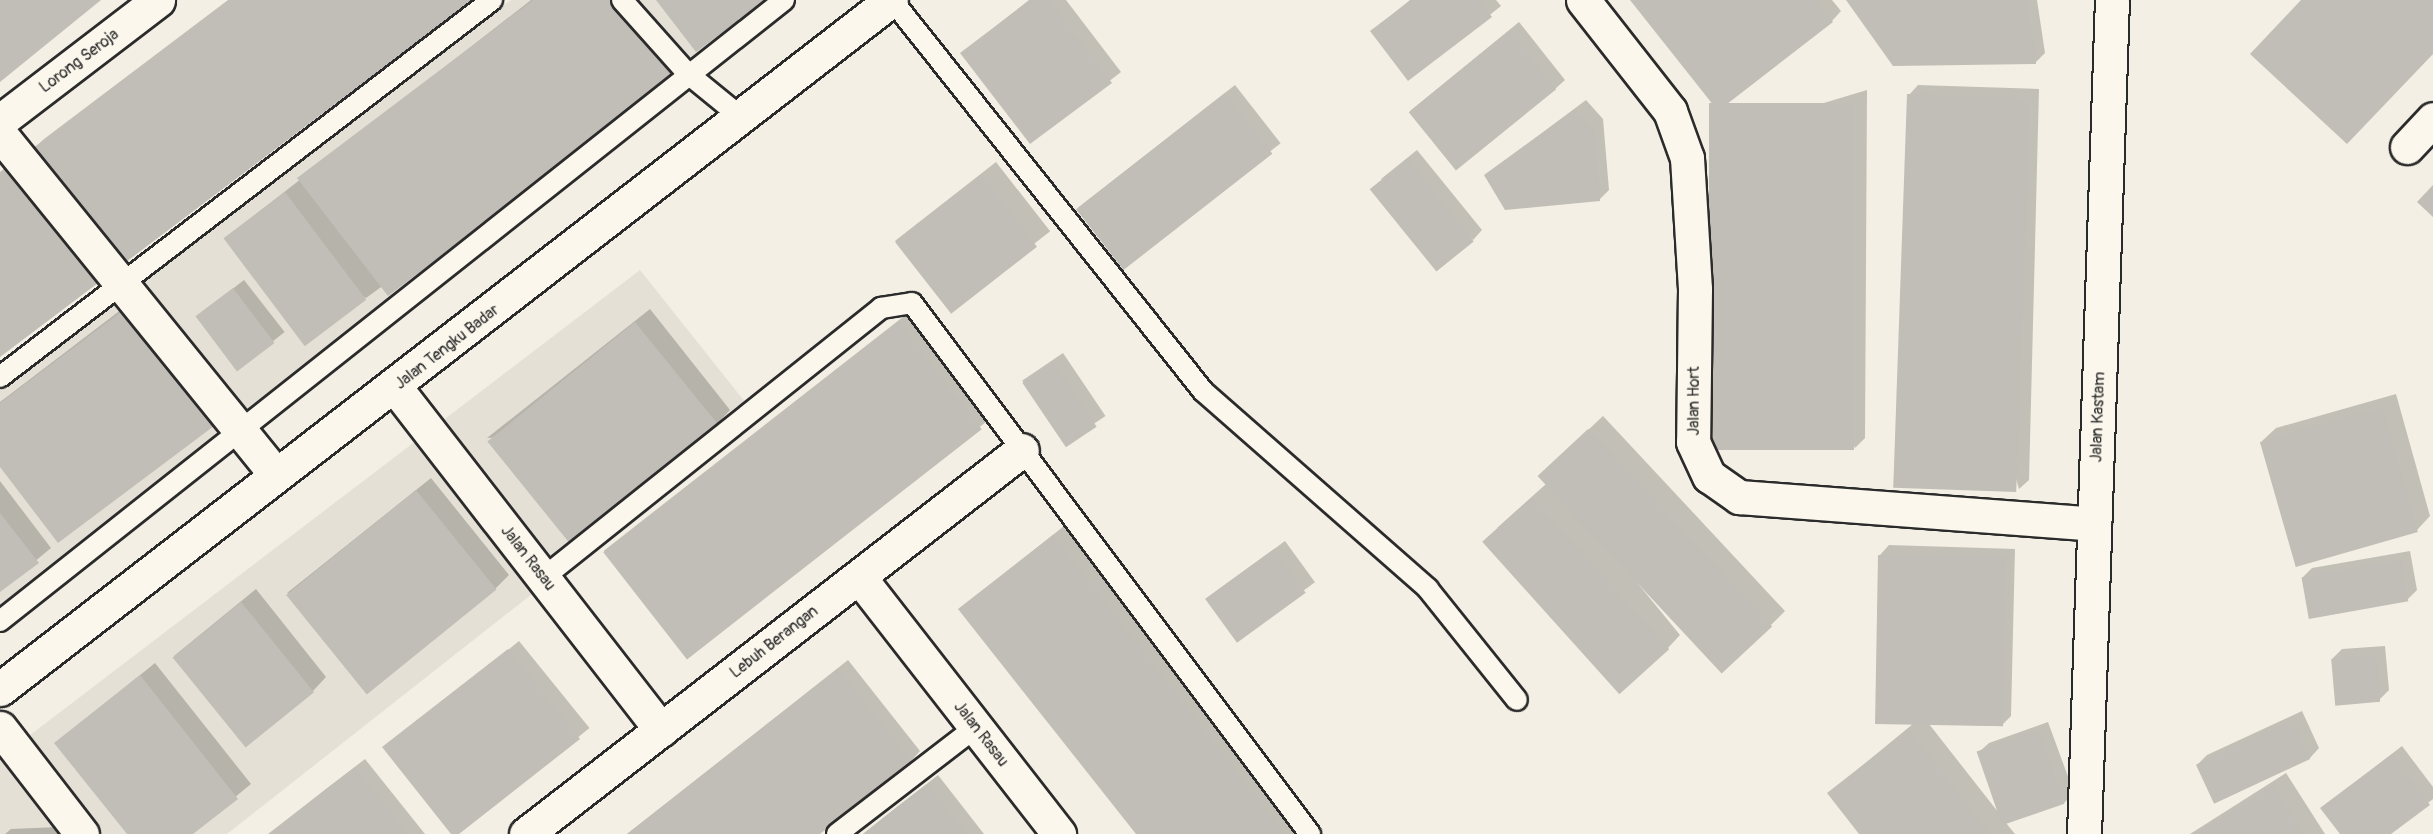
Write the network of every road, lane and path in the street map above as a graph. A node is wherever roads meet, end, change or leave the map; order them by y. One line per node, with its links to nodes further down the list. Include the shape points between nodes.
1 (158, 0): 11 (street, Lorong Seroja)
2 (492, 0): 14 (lane)
3 (622, 0): 8 (lane)
4 (784, 0): 8 (lane)
5 (892, 0): 9 (street, Jalan Tengku Badar); 25 (lane, via 1203,391 1428,589)
6 (1582, 0): 20 (street, Jalan Hort, via 1670,111 1687,158 1695,289 1693,442 1709,476 1739,497)
7 (2112, 0): 20 (street, Jalan Kastam)
8 (687, 73): 9 (lane); 17 (lane)
9 (741, 117): 16 (street, Jalan Tengku Badar)
10 (2433, 119): 13 (street)
11 (0, 121)
12 (0, 134): 14 (street)
13 (2407, 147)
14 (120, 284): 15 (lane); 17 (street)
15 (0, 377)
16 (395, 387): 19 (street, Jalan Tengku Badar); 22 (street, Jalan Rasau)
17 (240, 430): 19 (street); 23 (lane)
18 (1022, 450): 21 (street, Lebuh Berangan); 22 (lane, via 912,303 881,308); 33 (lane)
19 (275, 474): 24 (street, Jalan Tengku Badar)
20 (2094, 524): 34 (street, Jalan Kastam)
21 (859, 577): 26 (street, Jalan Rasau); 28 (street, Lebuh Berangan)
22 (543, 578): 28 (street, Jalan Rasau)
23 (0, 621)
24 (0, 689)
25 (1517, 700)
26 (976, 727): 31 (lane); 32 (street, Jalan Rasau)
27 (0, 729): 29 (street)
28 (661, 730): 30 (street, Lebuh Berangan)
29 (82, 834)
30 (526, 834)
31 (837, 834)
32 (1059, 834)
33 (1310, 834)
34 (2084, 834)

